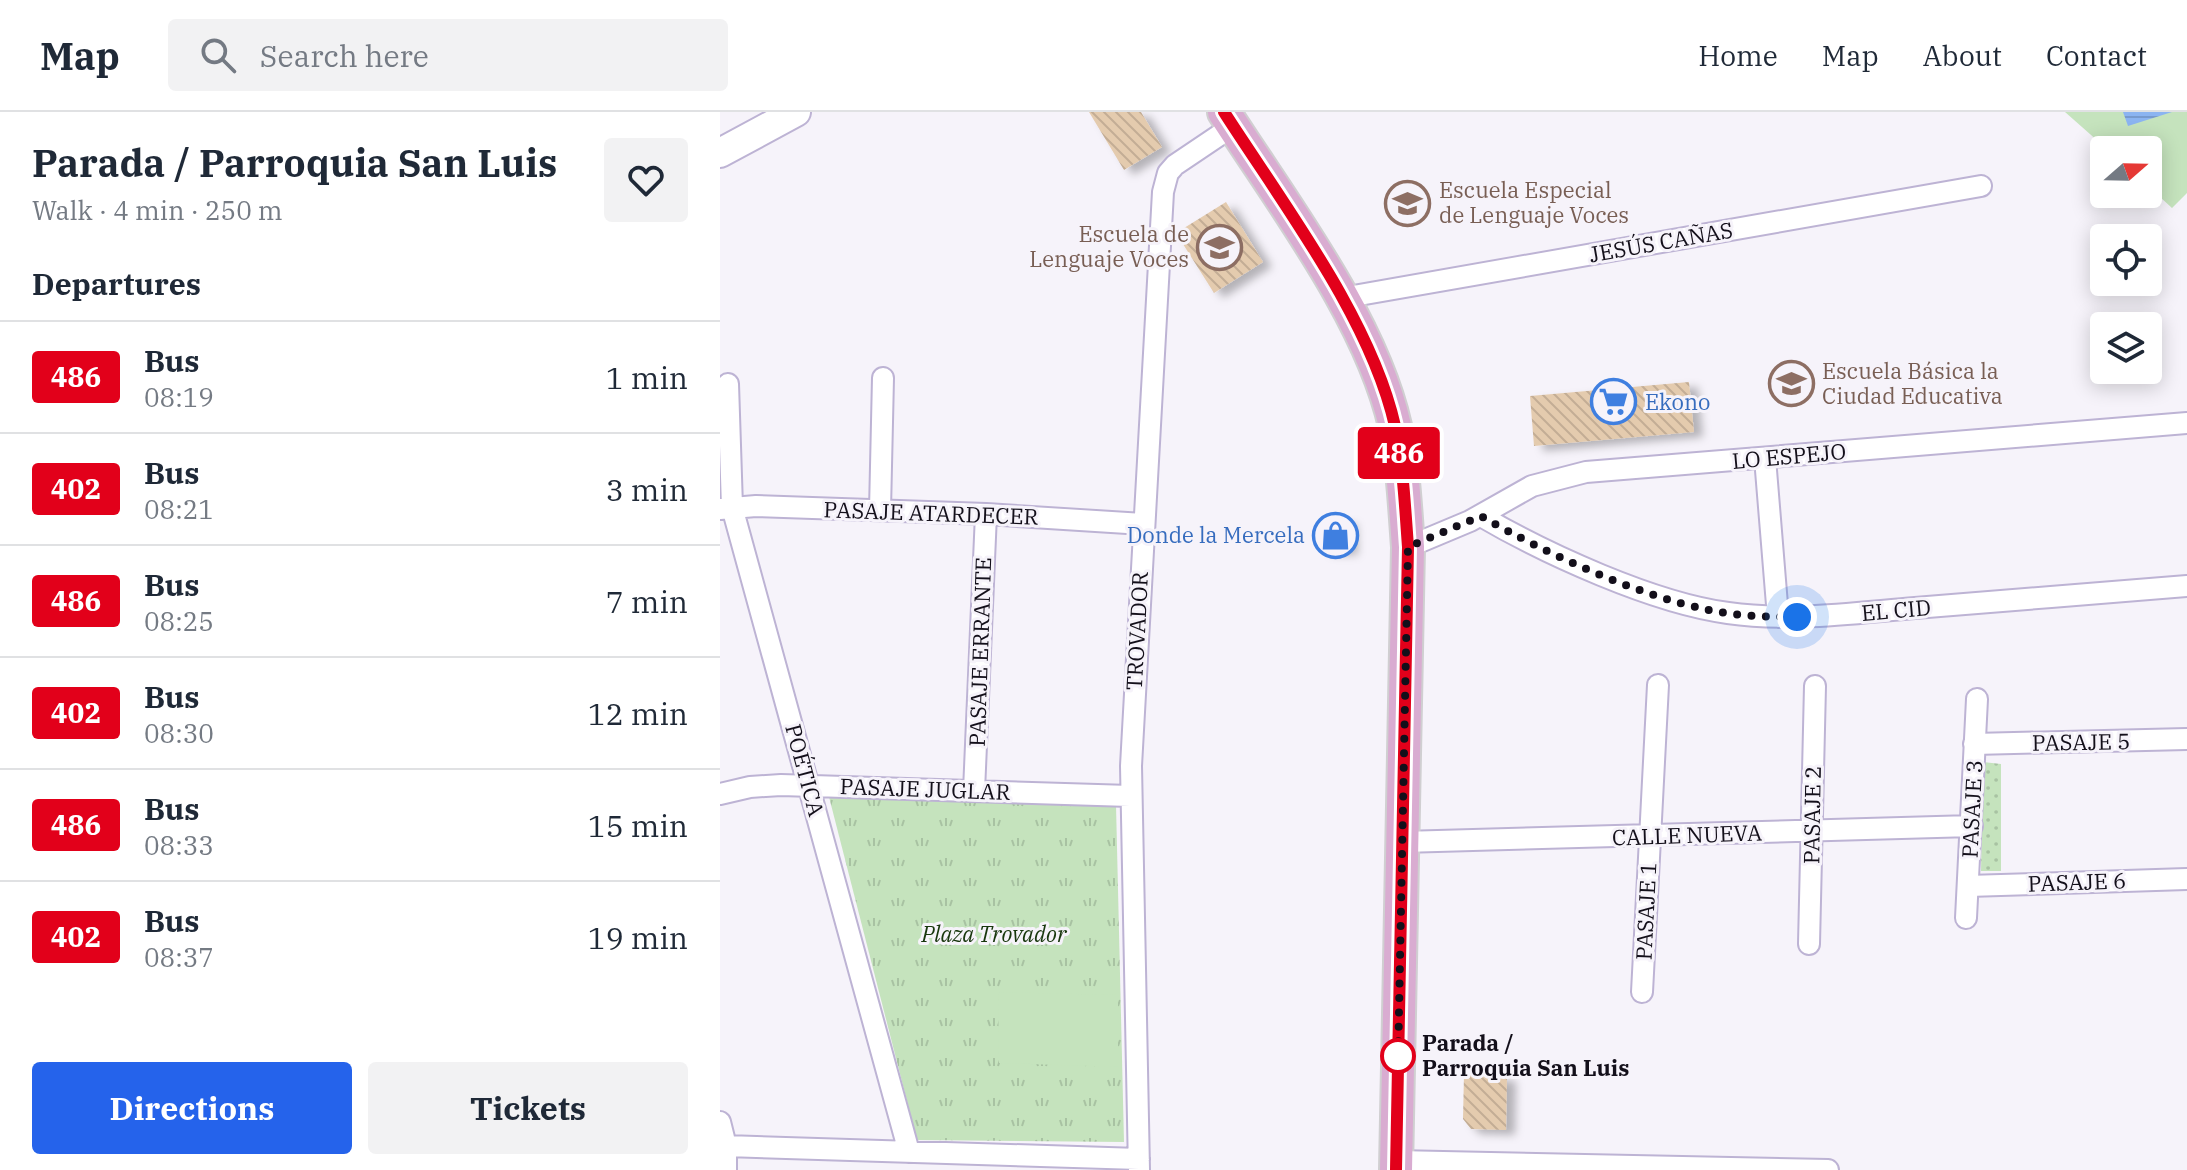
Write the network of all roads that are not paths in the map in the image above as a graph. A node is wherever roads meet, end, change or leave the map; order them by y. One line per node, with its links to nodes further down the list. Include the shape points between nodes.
1 (796, 112): 3 (street)
2 (1228, 119): 5 (main road); 14 (street, TROVADOR, via 1175,165 1164,182)
3 (720, 153)
4 (1981, 186): 5 (street, JESÚS CAÑAS)
5 (1342, 298): 15 (main road, via 1371,353 1394,424)
6 (883, 378): 11 (street)
7 (728, 384): 10 (street, POÉTICA)
8 (2187, 423): 9 (street, LO ESPEJO)
9 (1765, 458): 13 (street, LO ESPEJO, via 1568,475 1532,486); 17 (street)
10 (726, 508): 11 (street, PASAJE ATARDECER); 23 (street, POÉTICA)
11 (880, 510): 12 (street, PASAJE ATARDECER)
12 (986, 514): 14 (street, PASAJE ATARDECER); 24 (street, PASAJE ERRANTE)
13 (1481, 516): 15 (street, LO ESPEJO); 17 (street, EL CID, via 1655,594 1727,613)
14 (1143, 524): 26 (street, TROVADOR)
15 (1408, 547): 30 (main road)
16 (2187, 586): 17 (street, EL CID)
17 (1778, 617)
18 (1658, 685): 29 (street, PASAJE 1)
19 (1815, 686): 28 (street, PASAJE 2)
20 (1977, 699): 22 (street, PASAJE 3)
21 (2187, 739): 22 (street, PASAJE 5)
22 (1974, 744): 27 (street, PASAJE 3)
23 (810, 785): 24 (street, PASAJE JUGLAR); 25 (street, PASAJE JUGLAR, via 762,785); 38 (street, POÉTICA)
24 (974, 791): 26 (street, PASAJE JUGLAR)
25 (720, 794)
26 (1130, 796): 40 (street, TROVADOR)
27 (1972, 826): 28 (street, CALLE NUEVA); 32 (street, PASAJE 3)
28 (1812, 831): 29 (street, CALLE NUEVA); 34 (street, PASAJE 2)
29 (1650, 836): 30 (street, CALLE NUEVA); 35 (street, PASAJE 1)
30 (1402, 842): 41 (main road)
31 (2187, 879): 32 (street, PASAJE 6)
32 (1968, 886): 33 (street, PASAJE 3)
33 (1966, 918)
34 (1809, 944)
35 (1642, 992)
36 (720, 1122): 37 (street)
37 (726, 1146): 39 (street); 42 (street)
38 (909, 1152): 39 (street); 40 (street)
39 (890, 1161)
40 (1139, 1164)
41 (1396, 1166): 43 (street)
42 (726, 1170)
43 (1828, 1170)

